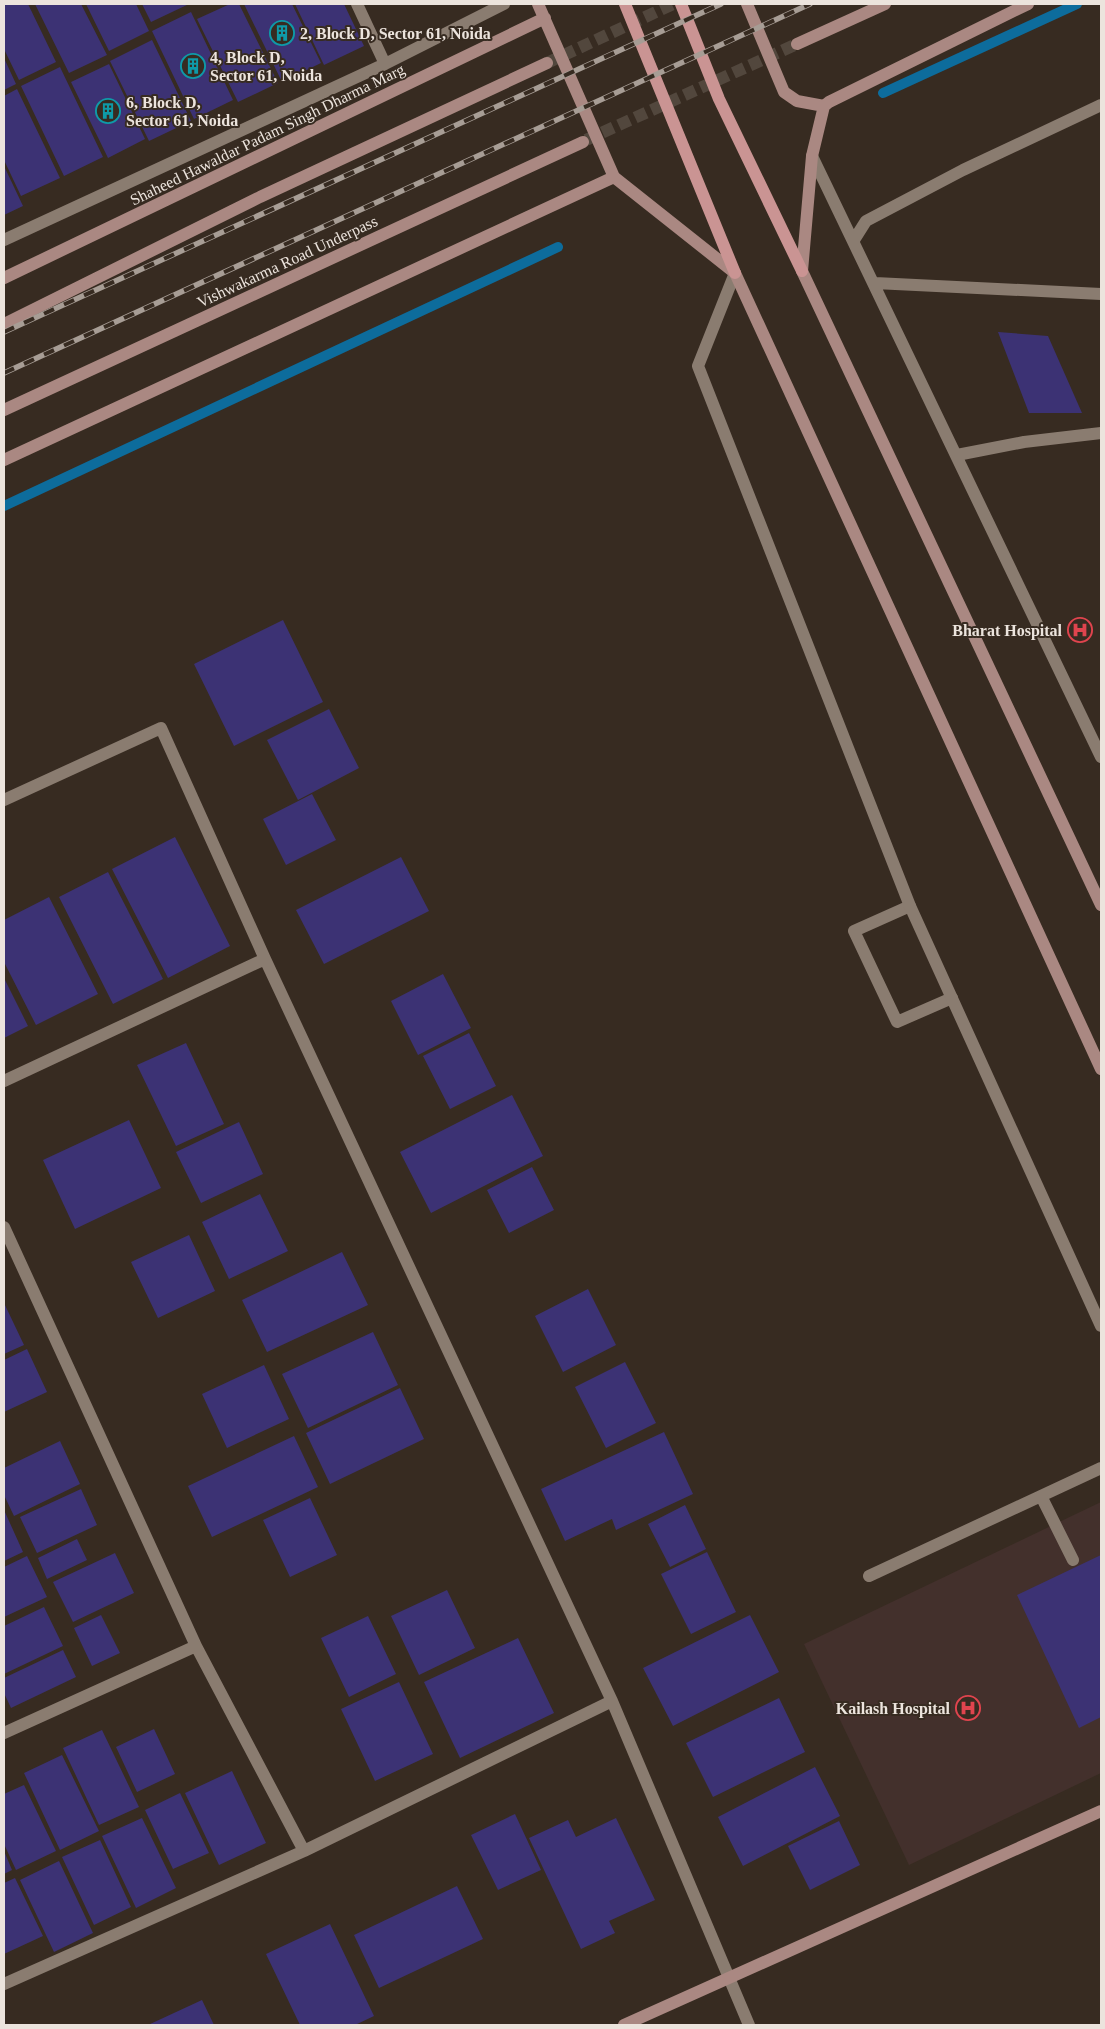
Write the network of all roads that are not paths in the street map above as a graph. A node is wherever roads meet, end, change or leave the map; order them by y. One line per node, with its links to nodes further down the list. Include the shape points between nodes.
1 (357, 4): 12 (street)
2 (504, 4): 12 (street)
3 (538, 4): 9 (main road)
4 (625, 4): 21 (main road)
5 (681, 4): 20 (main road, via 720,99)
6 (747, 4): 14 (main road, via 784,92 797,101)
7 (885, 4): 10 (main road)
8 (1028, 4): 14 (main road)
9 (545, 18): 17 (main road); 22 (main road, Shaheed Hawaldar Padam Singh Dharma Marg)
10 (798, 44)
11 (547, 63): 25 (main road, via 260,197)
12 (385, 64): 18 (street)
13 (1101, 105): 19 (street, via 963,170 866,221)
14 (824, 106): 16 (main road)
15 (583, 142): 26 (main road, Vishwakarma Road Underpass)
16 (812, 156): 19 (street); 20 (main road)
17 (614, 177): 21 (main road); 29 (main road)
18 (4, 240)
19 (854, 240): 23 (street)
20 (802, 271): 32 (main road)
21 (735, 273): 33 (street, via 698,366); 36 (main road)
22 (4, 278)
23 (875, 283): 24 (street); 28 (street)
24 (1101, 294)
25 (4, 324)
26 (4, 410)
27 (1101, 434): 28 (street, via 1024,442)
28 (957, 455): 30 (street)
29 (4, 460)
30 (1101, 757)
31 (4, 800): 34 (street, via 161,728)
32 (1101, 905)
33 (910, 906): 35 (street); 35 (street, via 854,931 897,1022)
34 (265, 959): 37 (street); 45 (street)
35 (952, 998): 39 (street)
36 (1101, 1069)
37 (4, 1081)
38 (4, 1227): 44 (street)
39 (1101, 1326)
40 (1101, 1468): 41 (street)
41 (1041, 1496): 42 (street); 43 (street)
42 (1073, 1560)
43 (869, 1576)
44 (196, 1646): 46 (street); 48 (street)
45 (612, 1701): 48 (street); 49 (street)
46 (4, 1733)
47 (1101, 1810): 49 (main road)
48 (304, 1851): 50 (street)
49 (727, 1979): 51 (main road); 52 (street)
50 (4, 1984)
51 (624, 2025)
52 (748, 2025)

